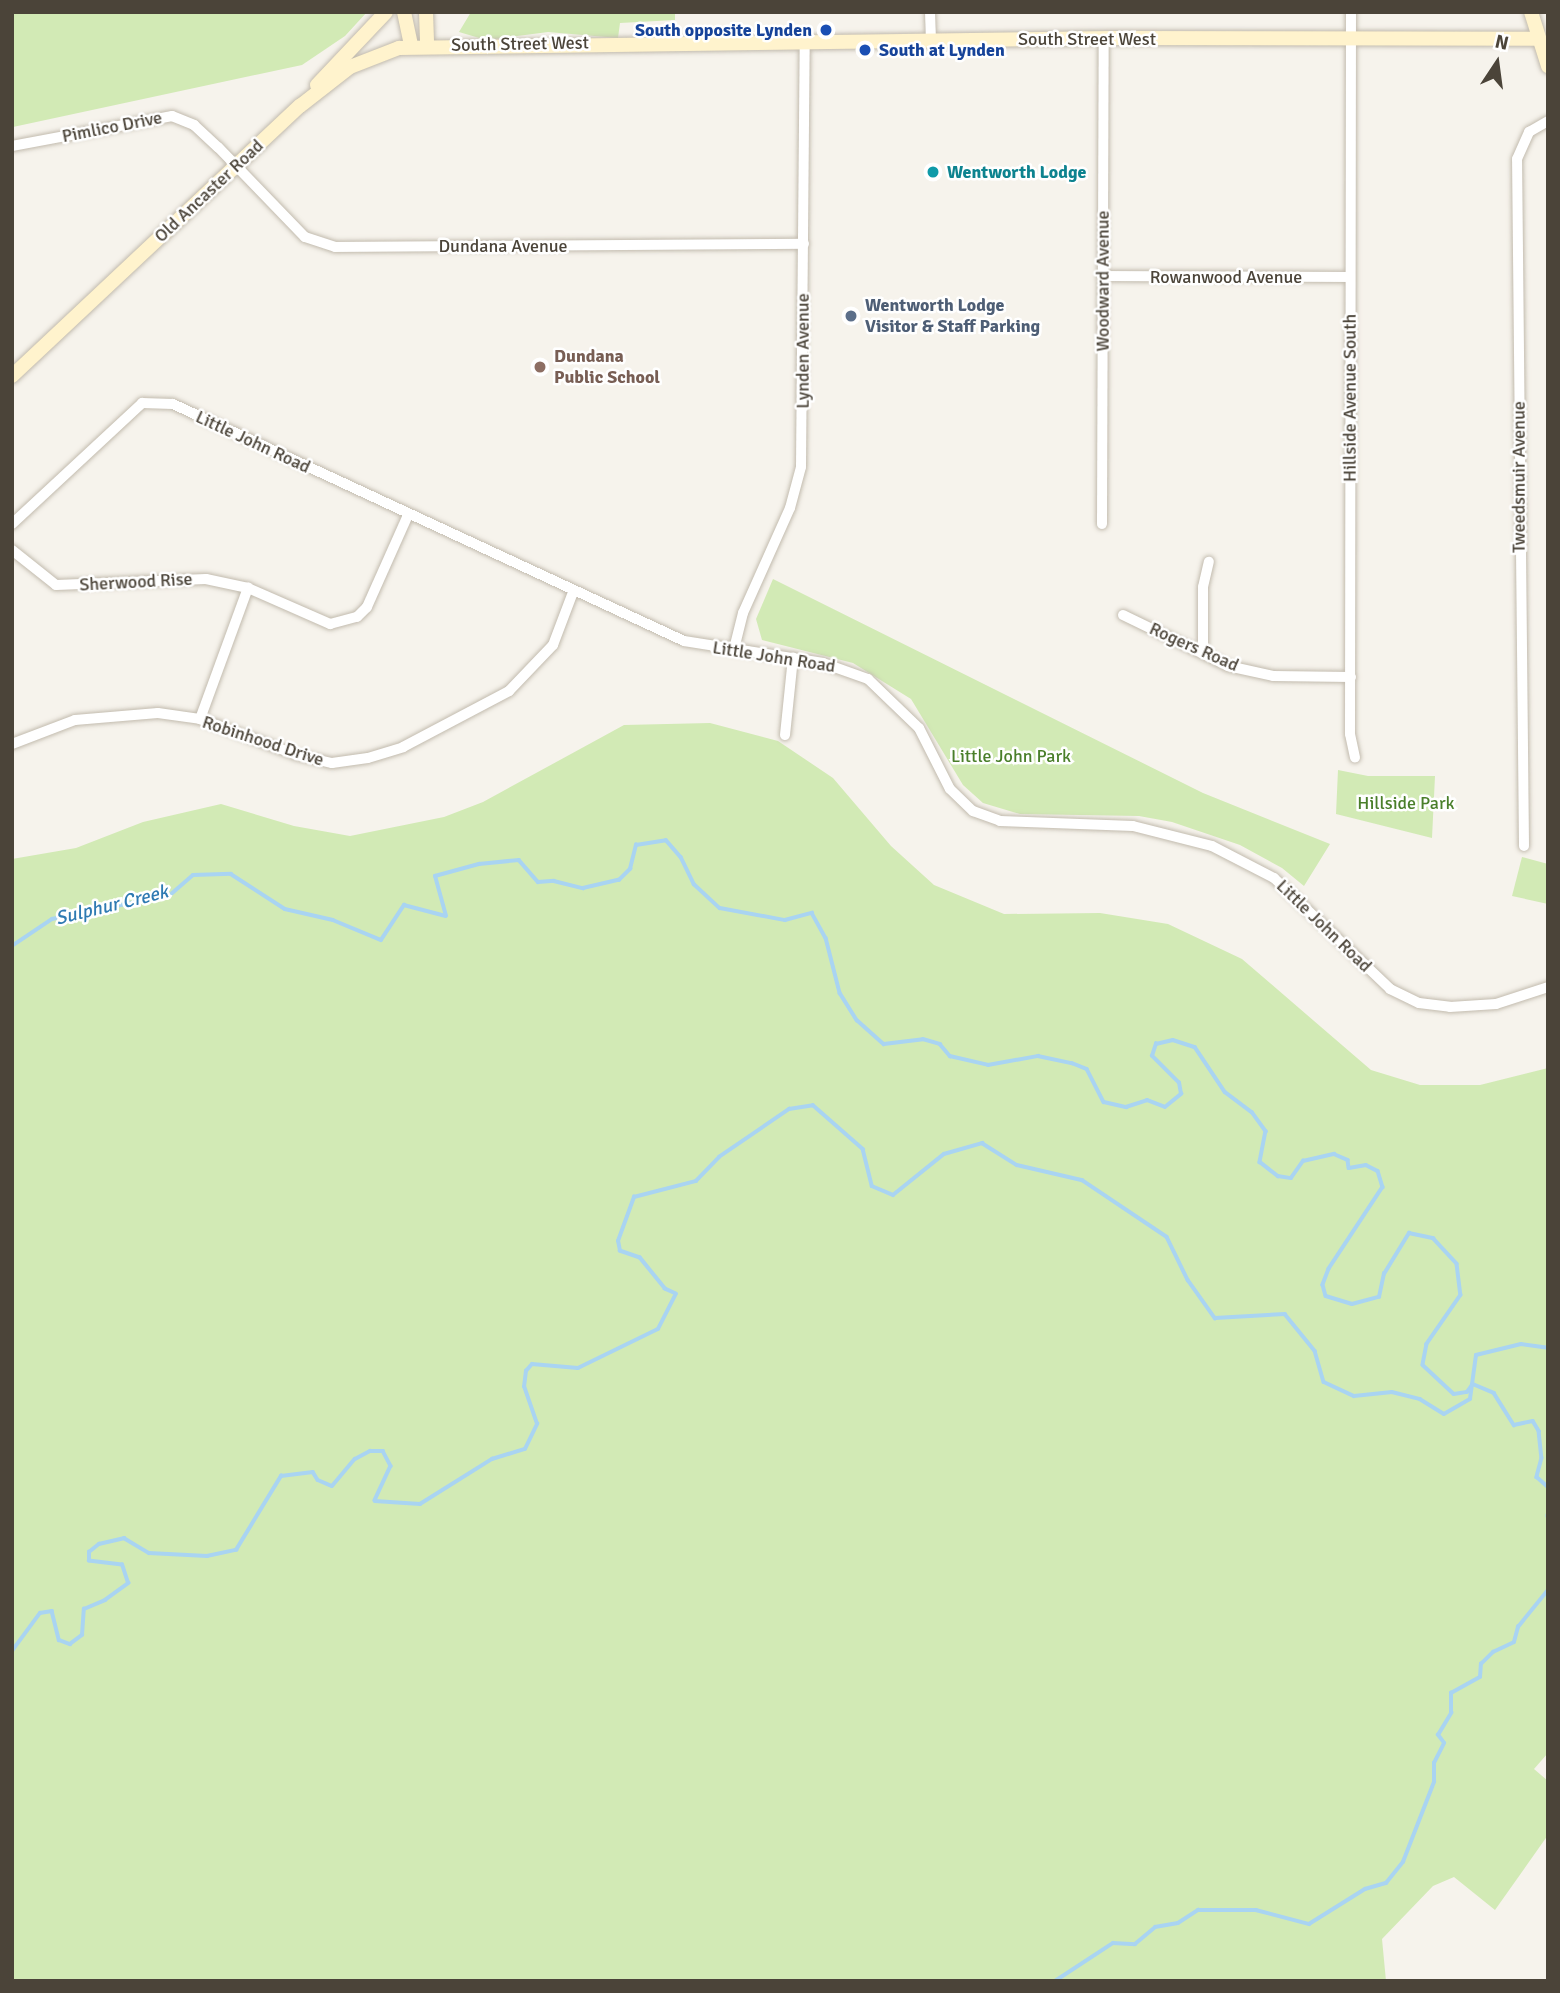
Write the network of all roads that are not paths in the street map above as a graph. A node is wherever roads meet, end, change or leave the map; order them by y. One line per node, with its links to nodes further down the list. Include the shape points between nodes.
1 (386, 12): 15 (street)
2 (404, 12): 12 (street)
3 (426, 12): 13 (street)
4 (930, 12): 9 (street)
5 (1351, 12): 8 (street, Hillside Avenue South)
6 (1531, 12): 10 (street)
7 (1104, 38): 8 (street, South Street West); 9 (street, South Street West); 20 (street, Woodward Avenue)
8 (1351, 38): 10 (street, South Street West); 21 (street, Hillside Avenue South)
9 (931, 40): 11 (street, South Street West)
10 (1543, 40): 14 (street)
11 (805, 41): 13 (street, South Street West); 19 (street, Lynden Avenue)
12 (411, 45): 13 (street, Old Ancaster Road); 15 (street, Old Ancaster Road, via 363,59)
13 (427, 45)
14 (1548, 66)
15 (300, 106): 18 (street, Old Ancaster Road)
16 (1548, 121): 39 (street, Tweedsmuir Avenue, via 1529,132 1517,159)
17 (12, 146): 18 (street, Pimlico Drive, via 172,116 194,125)
18 (235, 166): 19 (street, Dundana Avenue, via 305,237 335,247); 22 (street, Old Ancaster Road)
19 (804, 244): 31 (street, Lynden Avenue, via 801,467 790,508 743,613)
20 (1102, 276): 21 (street, Rowanwood Avenue); 25 (street, Woodward Avenue)
21 (1350, 276): 34 (street, Hillside Avenue South)
22 (12, 376)
23 (408, 515): 24 (street, Little John Road, via 159,401 142,403); 28 (street, Sherwood Rise, via 367,607 357,617 330,624); 29 (street, Little John Road)
24 (12, 524)
25 (1102, 524)
26 (12, 550): 28 (street, Sherwood Rise, via 56,585 166,577)
27 (1209, 562): 32 (street, via 1203,587)
28 (248, 588): 35 (street)
29 (573, 592): 31 (street, Little John Road, via 684,641); 35 (street, Robinhood Drive, via 553,645 509,691 402,747 332,763)
30 (1123, 615): 32 (street, Rogers Road)
31 (734, 649): 33 (street, Little John Road)
32 (1203, 652): 34 (street, Rogers Road, via 1228,666 1273,676)
33 (793, 657): 36 (street); 40 (street, Little John Road, via 848,670 886,692 919,728 950,789 973,811 1000,821 1133,826 1212,846 1274,878 1390,989 1419,1003 1450,1007 1496,1004)
34 (1351, 677): 38 (street, Hillside Avenue South, via 1350,734)
35 (200, 719): 37 (street, Robinhood Drive, via 117,713 75,720)
36 (785, 735)
37 (12, 744)
38 (1355, 757)
39 (1524, 846)
40 (1548, 987)

